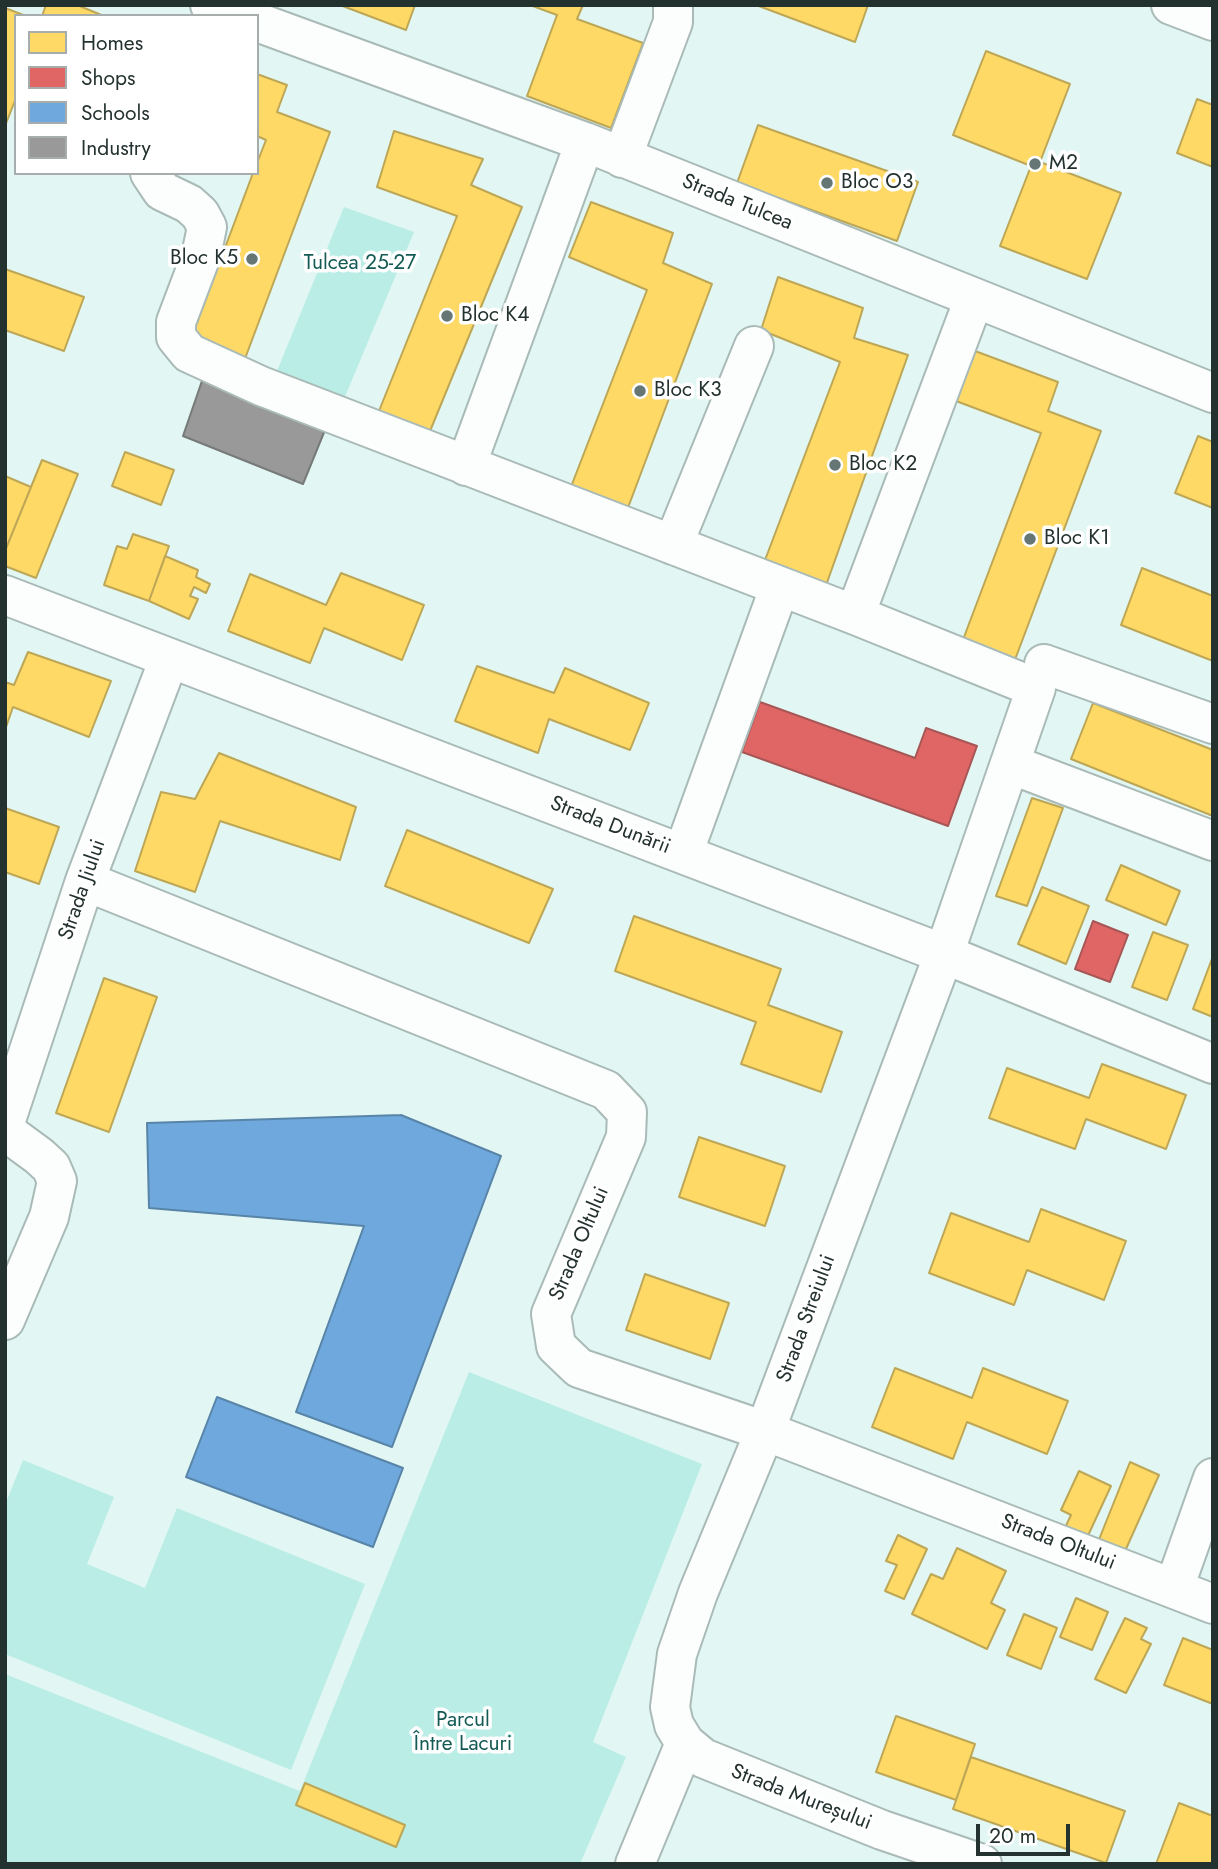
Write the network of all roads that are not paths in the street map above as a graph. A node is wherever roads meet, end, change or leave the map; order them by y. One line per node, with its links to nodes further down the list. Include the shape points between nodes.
1 (211, 5): 4 (street)
2 (673, 5): 8 (street, via 673,22)
3 (1174, 6): 5 (street)
4 (234, 14)
5 (1213, 22)
6 (259, 23): 7 (street, Strada Tulcea)
7 (585, 142): 8 (street, Strada Tulcea); 13 (street)
8 (622, 158): 10 (street, Strada Tulcea)
9 (151, 175): 13 (street, via 162,191 201,214 206,227 201,256 176,323 176,337 189,353)
10 (974, 299): 12 (street, Strada Tulcea); 17 (street)
11 (754, 346): 14 (street)
12 (1213, 393)
13 (466, 466): 14 (street)
14 (673, 545): 15 (street)
15 (780, 586): 17 (street); 23 (street)
16 (5, 595): 18 (street, Strada Dunării)
17 (855, 615): 21 (street, Strada Streiului, via 1036,688)
18 (169, 659): 23 (street, Strada Dunării); 24 (street, Strada Jiului)
19 (1044, 664): 20 (street)
20 (1213, 724)
21 (1010, 764): 22 (street); 25 (street, Strada Streiului)
22 (1213, 841)
23 (684, 854): 25 (street, Strada Dunării)
24 (85, 881): 27 (street, Strada Jiului); 30 (street, Strada Oltului, via 606,1090 627,1112 625,1137 551,1314 556,1346 579,1368)
25 (944, 954): 26 (street, Strada Dunării); 30 (street, Strada Streiului)
26 (1213, 1064)
27 (5, 1123)
28 (5, 1131): 29 (street, via 51,1167 57,1181 50,1217)
29 (5, 1320)
30 (765, 1431): 32 (street, Strada Oltului); 34 (street, Strada Streiului, via 677,1654 670,1707)
31 (1213, 1478): 32 (street)
32 (1174, 1588): 33 (street, Strada Oltului)
33 (1213, 1604)
34 (685, 1743): 35 (street); 36 (street, Strada Mureșului, via 723,1767)
35 (635, 1864)
36 (982, 1864)

